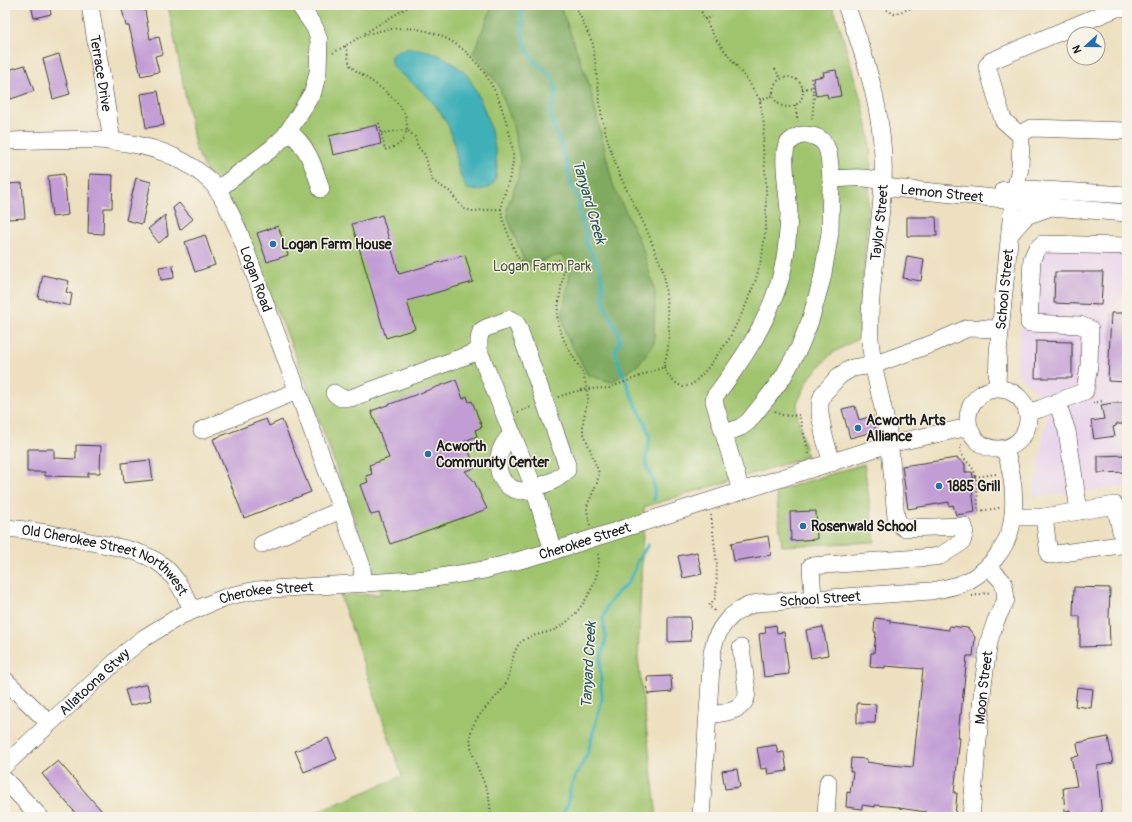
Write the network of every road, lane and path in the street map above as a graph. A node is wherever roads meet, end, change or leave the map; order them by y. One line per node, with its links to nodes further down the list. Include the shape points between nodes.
1 (90, 5): 31 (street, Terrace Drive)
2 (411, 5): 12 (path)
3 (575, 5): 46 (path, via 593,44 602,119 609,145 619,174 646,228 664,273 669,330)
4 (698, 5): 11 (path)
5 (846, 5): 33 (street, Taylor Street, via 878,111 883,142)
6 (881, 5): 7 (path, via 894,14 912,8)
7 (911, 5)
8 (300, 6): 27 (street, via 315,28 319,40 318,72 314,92)
9 (1127, 8): 29 (street, via 1117,8 991,61 987,66 1003,120)
10 (712, 17): 11 (path)
11 (704, 19): 20 (path)
12 (345, 46): 13 (path); 25 (path, via 352,67 400,106 405,114)
13 (331, 54)
14 (775, 68): 16 (path)
15 (811, 78): 17 (path)
16 (781, 79): 18 (path, via 793,78); 19 (path, via 775,85)
17 (814, 87): 18 (path); 23 (path)
18 (802, 89): 21 (path, via 801,99)
19 (774, 95): 20 (path); 21 (path, via 776,101 783,106)
20 (760, 100): 46 (path, via 764,126 762,149 766,180 766,227 755,282 729,339 693,384 683,387 675,383)
21 (795, 105): 24 (path)
22 (379, 123): 28 (path)
23 (811, 124)
24 (799, 127)
25 (407, 130): 28 (path); 28 (path, via 400,145 385,150); 39 (path, via 415,137 418,147 426,155 433,181 448,191 464,209)
26 (1127, 131): 29 (street, via 1030,128)
27 (289, 132): 34 (street, via 309,155); 35 (street)
28 (382, 134)
29 (1020, 134): 37 (street, School Street, via 1020,168)
30 (5, 141): 31 (street, Logan Road)
31 (112, 141): 35 (street, Logan Road, via 162,152 188,163)
32 (831, 179): 33 (street, via 869,178); 59 (street, via 830,233 822,279 810,320 783,377 768,397 748,422); 59 (street, via 828,150 820,138 814,135 800,135 788,143 785,158 789,214 780,282 760,329 739,364 715,396 714,401)
33 (883, 182): 37 (street, Lemon Street, via 893,178); 45 (street, Taylor Street, via 871,309 870,338)
34 (321, 189)
35 (217, 190): 49 (street, Logan Road, via 239,232)
36 (1127, 195): 37 (street, Lemon Street, via 1028,188)
37 (1014, 196): 38 (street, Lemon Street, via 1045,203); 41 (street, School Street)
38 (1051, 207): 40 (street, Lemon Street); 41 (street, via 1026,216)
39 (501, 209)
40 (1127, 214)
41 (1010, 234): 43 (street, School Street)
42 (1127, 246): 51 (street, via 1042,244 1036,250 1032,259 1029,323 1080,325 1090,329 1085,391)
43 (1000, 329): 45 (street, via 968,328); 48 (street, School Street)
44 (479, 351): 50 (street, via 351,398 341,398); 58 (street); 67 (street, via 481,331 510,319 518,326 568,470 550,482)
45 (873, 365): 61 (street, Taylor Street); 64 (street, via 852,368 839,376 823,394 820,414)
46 (664, 367): 47 (path)
47 (616, 385)
48 (997, 388): 54 (street, via 1015,393); 56 (street, via 984,392 974,401 969,413)
49 (297, 391): 57 (street); 69 (street, Logan Road)
50 (334, 393)
51 (1056, 402): 54 (street); 70 (street, via 1067,431)
52 (1103, 402): 53 (path)
53 (1094, 403)
54 (1028, 412): 62 (street, via 1028,428 1023,437 1015,445)
55 (786, 416): 63 (path, via 799,415)
56 (969, 427): 61 (street, Cherokee Street); 62 (street, via 979,442 987,447)
57 (202, 430)
58 (513, 434): 67 (street); 67 (street, via 502,446 497,468 508,485 524,491)
59 (724, 434): 68 (street)
60 (962, 442): 66 (path, via 962,454 974,470)
61 (889, 444): 64 (street, Cherokee Street); 80 (street, Taylor Street, via 896,517 900,525 904,528 964,526 966,531 962,542 940,556 811,566)
62 (1005, 449): 72 (street, School Street, via 1011,474)
63 (810, 460)
64 (832, 462): 68 (street, Cherokee Street)
65 (996, 474): 66 (path)
66 (975, 477): 72 (path, via 978,511)
67 (534, 488): 77 (street)
68 (741, 491): 77 (street, Cherokee Street)
69 (341, 510): 75 (street); 79 (street, Logan Road, via 362,566)
70 (1079, 511): 73 (street); 76 (street, via 1116,505)
71 (710, 512): 82 (path, via 717,565 716,597 709,606)
72 (1007, 512): 73 (street); 78 (street, School Street, via 1008,538)
73 (1044, 517): 76 (street, via 1049,555)
74 (5, 528): 81 (street, Old Cherokee Street Northwest, via 89,541 131,550 148,557 169,572)
75 (262, 544)
76 (1125, 544)
77 (553, 551): 79 (street, Cherokee Street, via 470,573)
78 (988, 566): 80 (street, School Street, via 975,577 948,588); 93 (street, Moon Street, via 1002,582 1006,600 989,641)
79 (363, 584): 81 (street, Cherokee Street, via 256,590 226,597)
80 (813, 599): 85 (street, School Street, via 757,603 741,609 726,620 713,644)
81 (192, 610): 86 (street, Allatoona Gtwy, via 164,625 124,653)
82 (716, 612)
83 (741, 648): 85 (street, via 747,697 737,709)
84 (5, 680): 86 (street)
85 (708, 715): 91 (street, School Street)
86 (49, 723): 87 (street, Allatoona Gtwy)
87 (5, 765)
88 (5, 780): 90 (street)
89 (828, 782): 92 (street)
90 (40, 817)
91 (701, 817)
92 (826, 817)
93 (971, 817)

